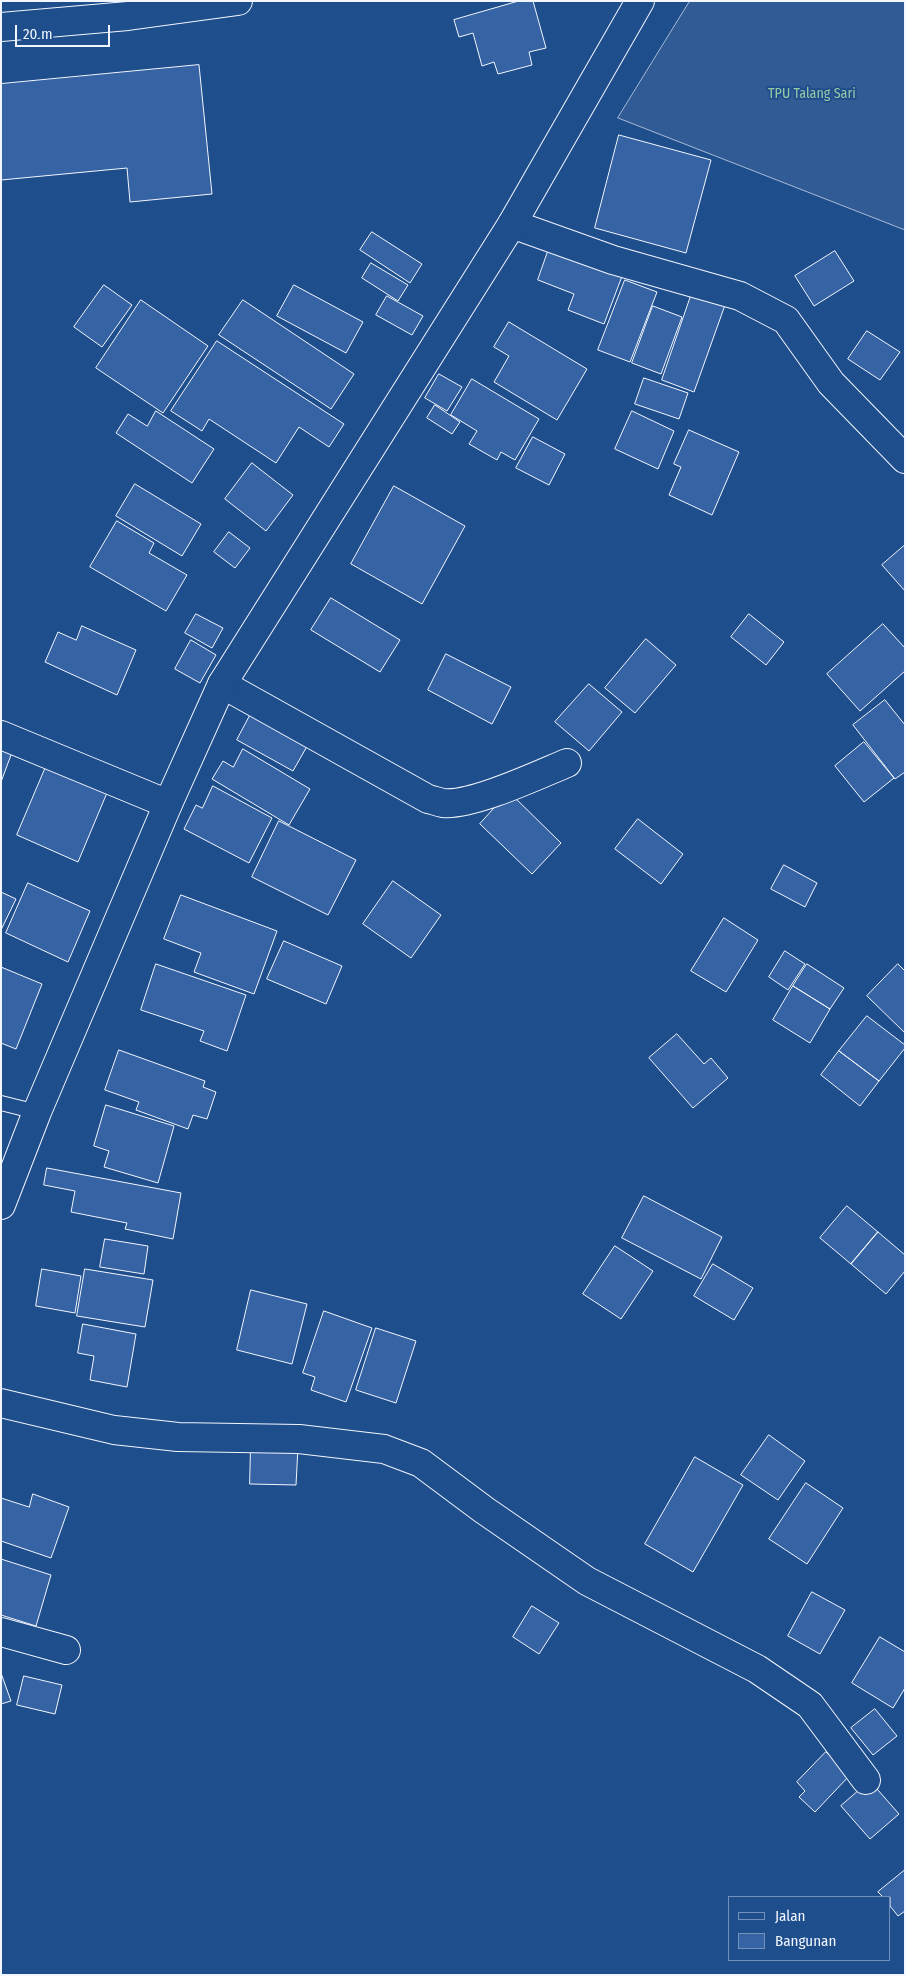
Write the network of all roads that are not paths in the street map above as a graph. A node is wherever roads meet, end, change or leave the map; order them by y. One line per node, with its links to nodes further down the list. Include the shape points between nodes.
1 (238, 1): 3 (main road)
2 (640, 1): 5 (main road)
3 (128, 9): 4 (main road)
4 (1, 27)
5 (512, 224): 6 (main road, via 613,260 740,296 786,320 831,383); 7 (main road)
6 (905, 459)
7 (222, 684): 9 (main road, via 428,799 444,803 497,792); 10 (main road)
8 (1, 736): 10 (main road)
9 (567, 764)
10 (168, 804): 12 (main road)
11 (1, 1103): 12 (lane)
12 (37, 1112): 13 (main road)
13 (1, 1205)
14 (1, 1403): 17 (main road, via 114,1430 178,1436 309,1440 384,1449 421,1463 587,1581 757,1669 810,1705)
15 (1, 1632): 16 (main road)
16 (66, 1650)
17 (866, 1780)

